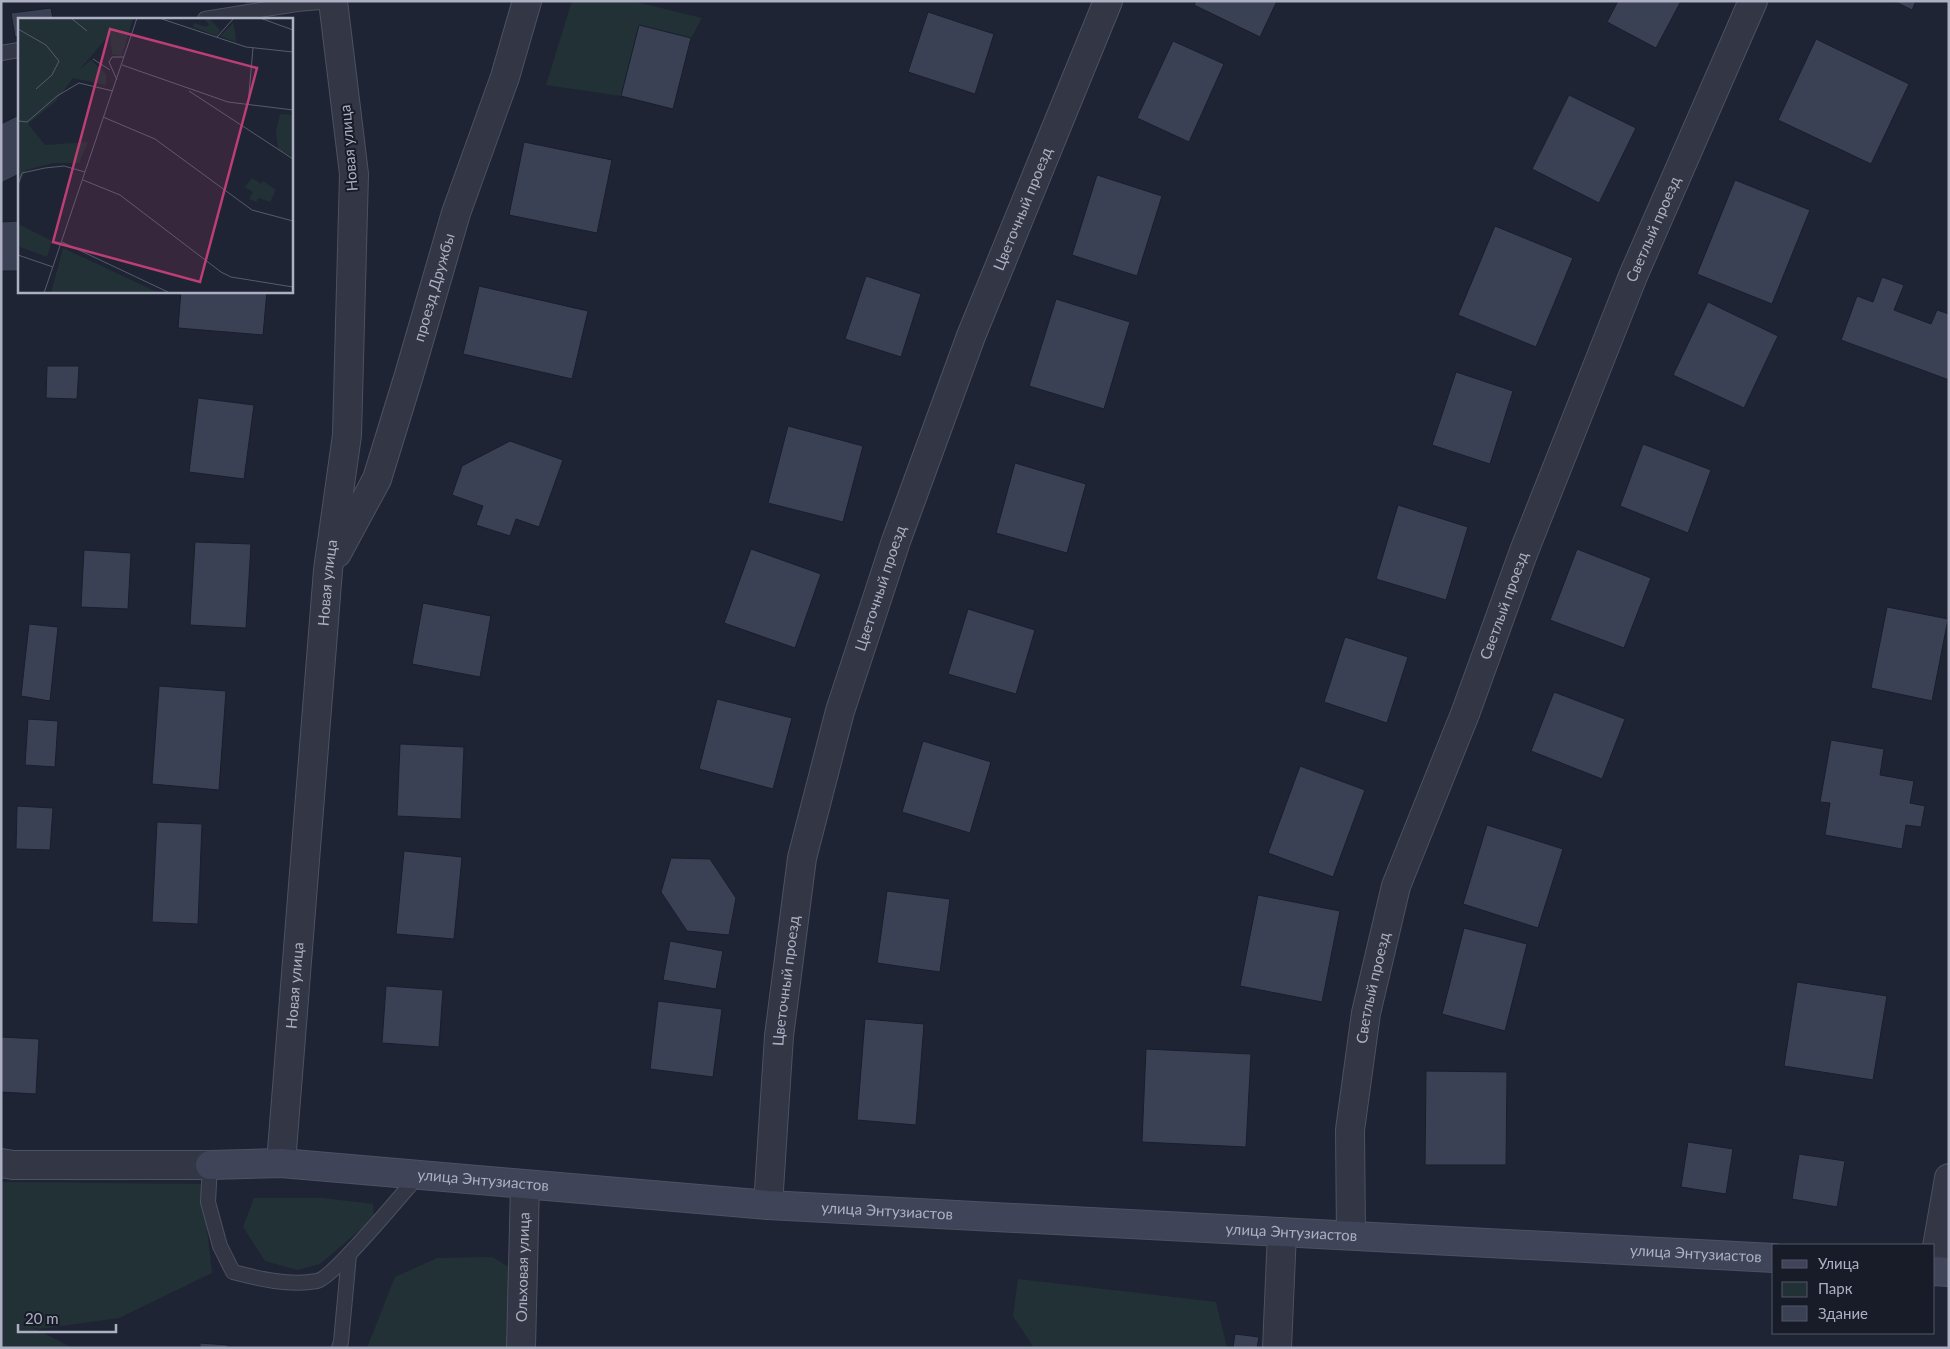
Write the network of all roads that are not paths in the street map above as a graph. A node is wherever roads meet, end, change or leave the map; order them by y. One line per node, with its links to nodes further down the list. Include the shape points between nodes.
1 (333, 1): 5 (lane); 8 (street, Новая улица, via 354,174 347,435)
2 (528, 1): 8 (street, проезд Дружбы, via 506,77 456,213 377,479)
3 (1108, 1): 15 (street, Цветочный проезд, via 971,336 896,541 840,711 802,858 778,1036)
4 (1753, 1): 17 (street, Светлый проезд, via 1633,276 1396,886 1366,1013 1350,1130)
5 (211, 18)
6 (18, 50): 7 (lane)
7 (1, 53)
8 (328, 570): 10 (street, Новая улица)
9 (1, 1163): 11 (street, улица Энтузиастов)
10 (281, 1163): 11 (street, улица Энтузиастов); 12 (street, улица Энтузиастов)
11 (210, 1164): 18 (lane, via 208,1202 220,1246 233,1272 260,1279 319,1281)
12 (418, 1176): 14 (street, улица Энтузиастов); 18 (lane)
13 (1949, 1178): 20 (street)
14 (525, 1185): 15 (street, улица Энтузиастов); 24 (street, Ольховая улица)
15 (768, 1204): 16 (street, улица Энтузиастов)
16 (1282, 1232): 17 (street, улица Энтузиастов); 25 (street)
17 (1352, 1235): 19 (street, улица Энтузиастов)
18 (349, 1255): 23 (lane)
19 (1772, 1258)
20 (1935, 1258)
21 (1935, 1270): 22 (street)
22 (1949, 1272)
23 (339, 1348)
24 (521, 1348)
25 (1277, 1348)

